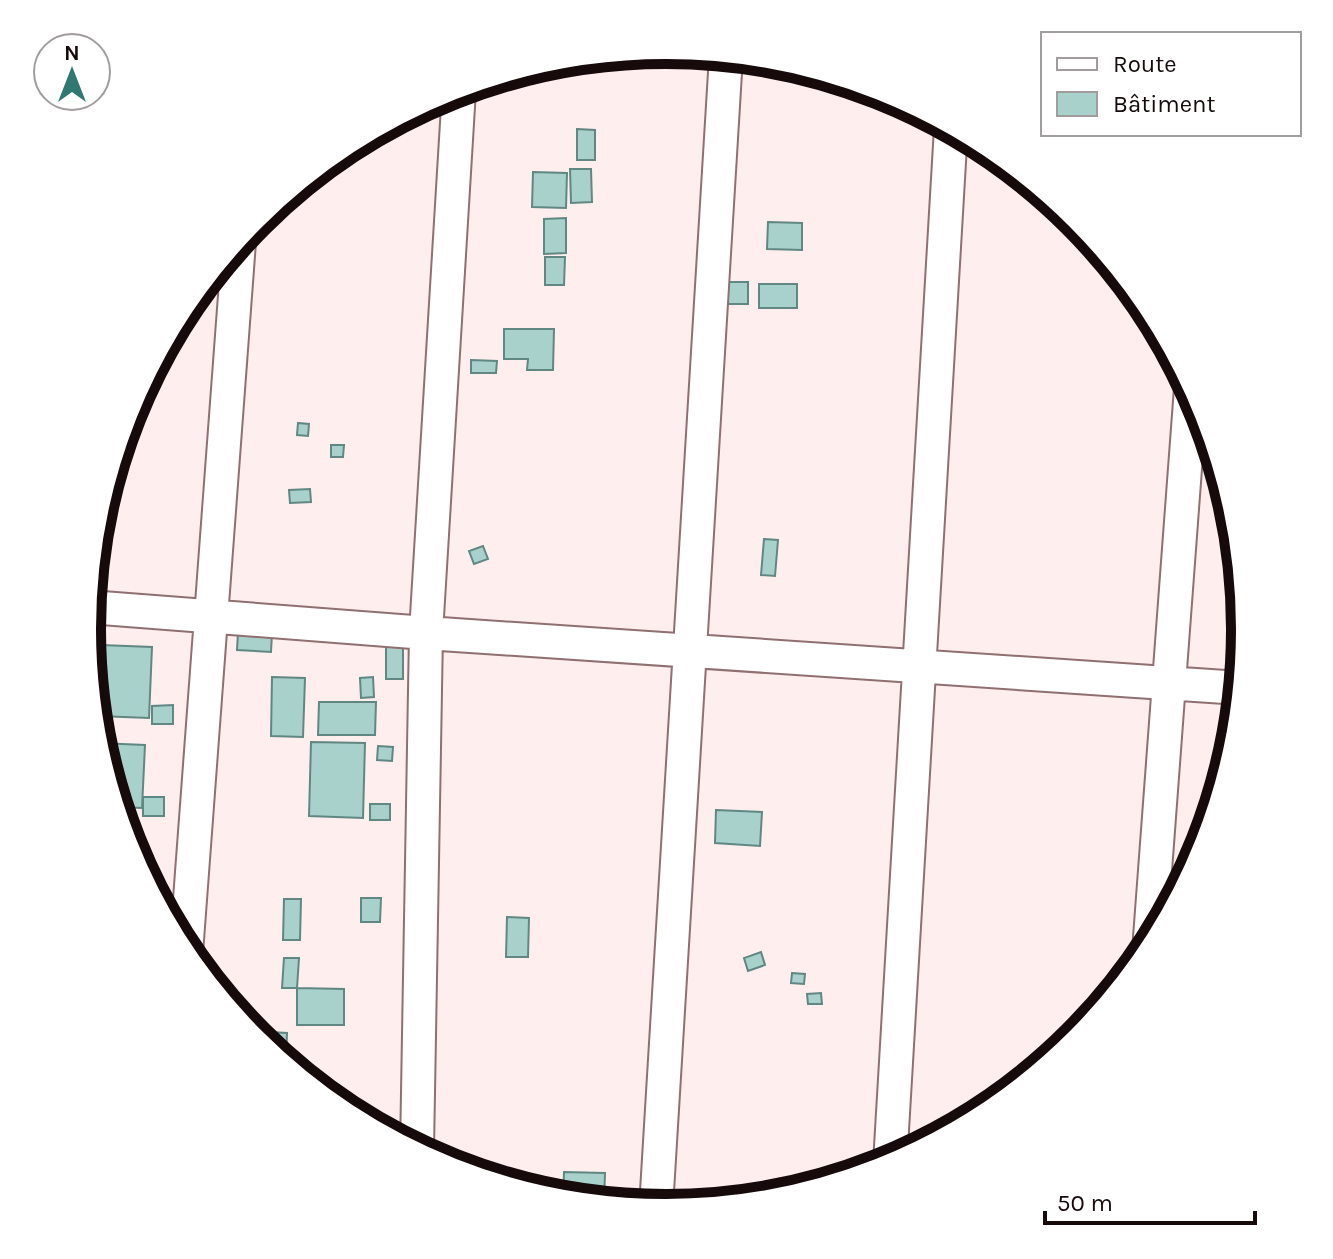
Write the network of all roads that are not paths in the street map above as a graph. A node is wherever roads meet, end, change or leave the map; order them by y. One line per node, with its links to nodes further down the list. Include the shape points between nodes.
1 (725, 67): 9 (street)
2 (458, 104): 8 (street)
3 (950, 141): 10 (street)
4 (238, 261): 7 (street)
5 (1189, 413): 11 (street)
6 (102, 608): 7 (street)
7 (211, 615): 8 (street); 14 (street)
8 (426, 633): 9 (street); 15 (street)
9 (690, 652): 10 (street); 17 (street)
10 (919, 667): 11 (street); 16 (street)
11 (1169, 685): 12 (street); 13 (street)
12 (1229, 688)
13 (1151, 920)
14 (188, 930)
15 (417, 1138)
16 (891, 1149)
17 (657, 1195)

